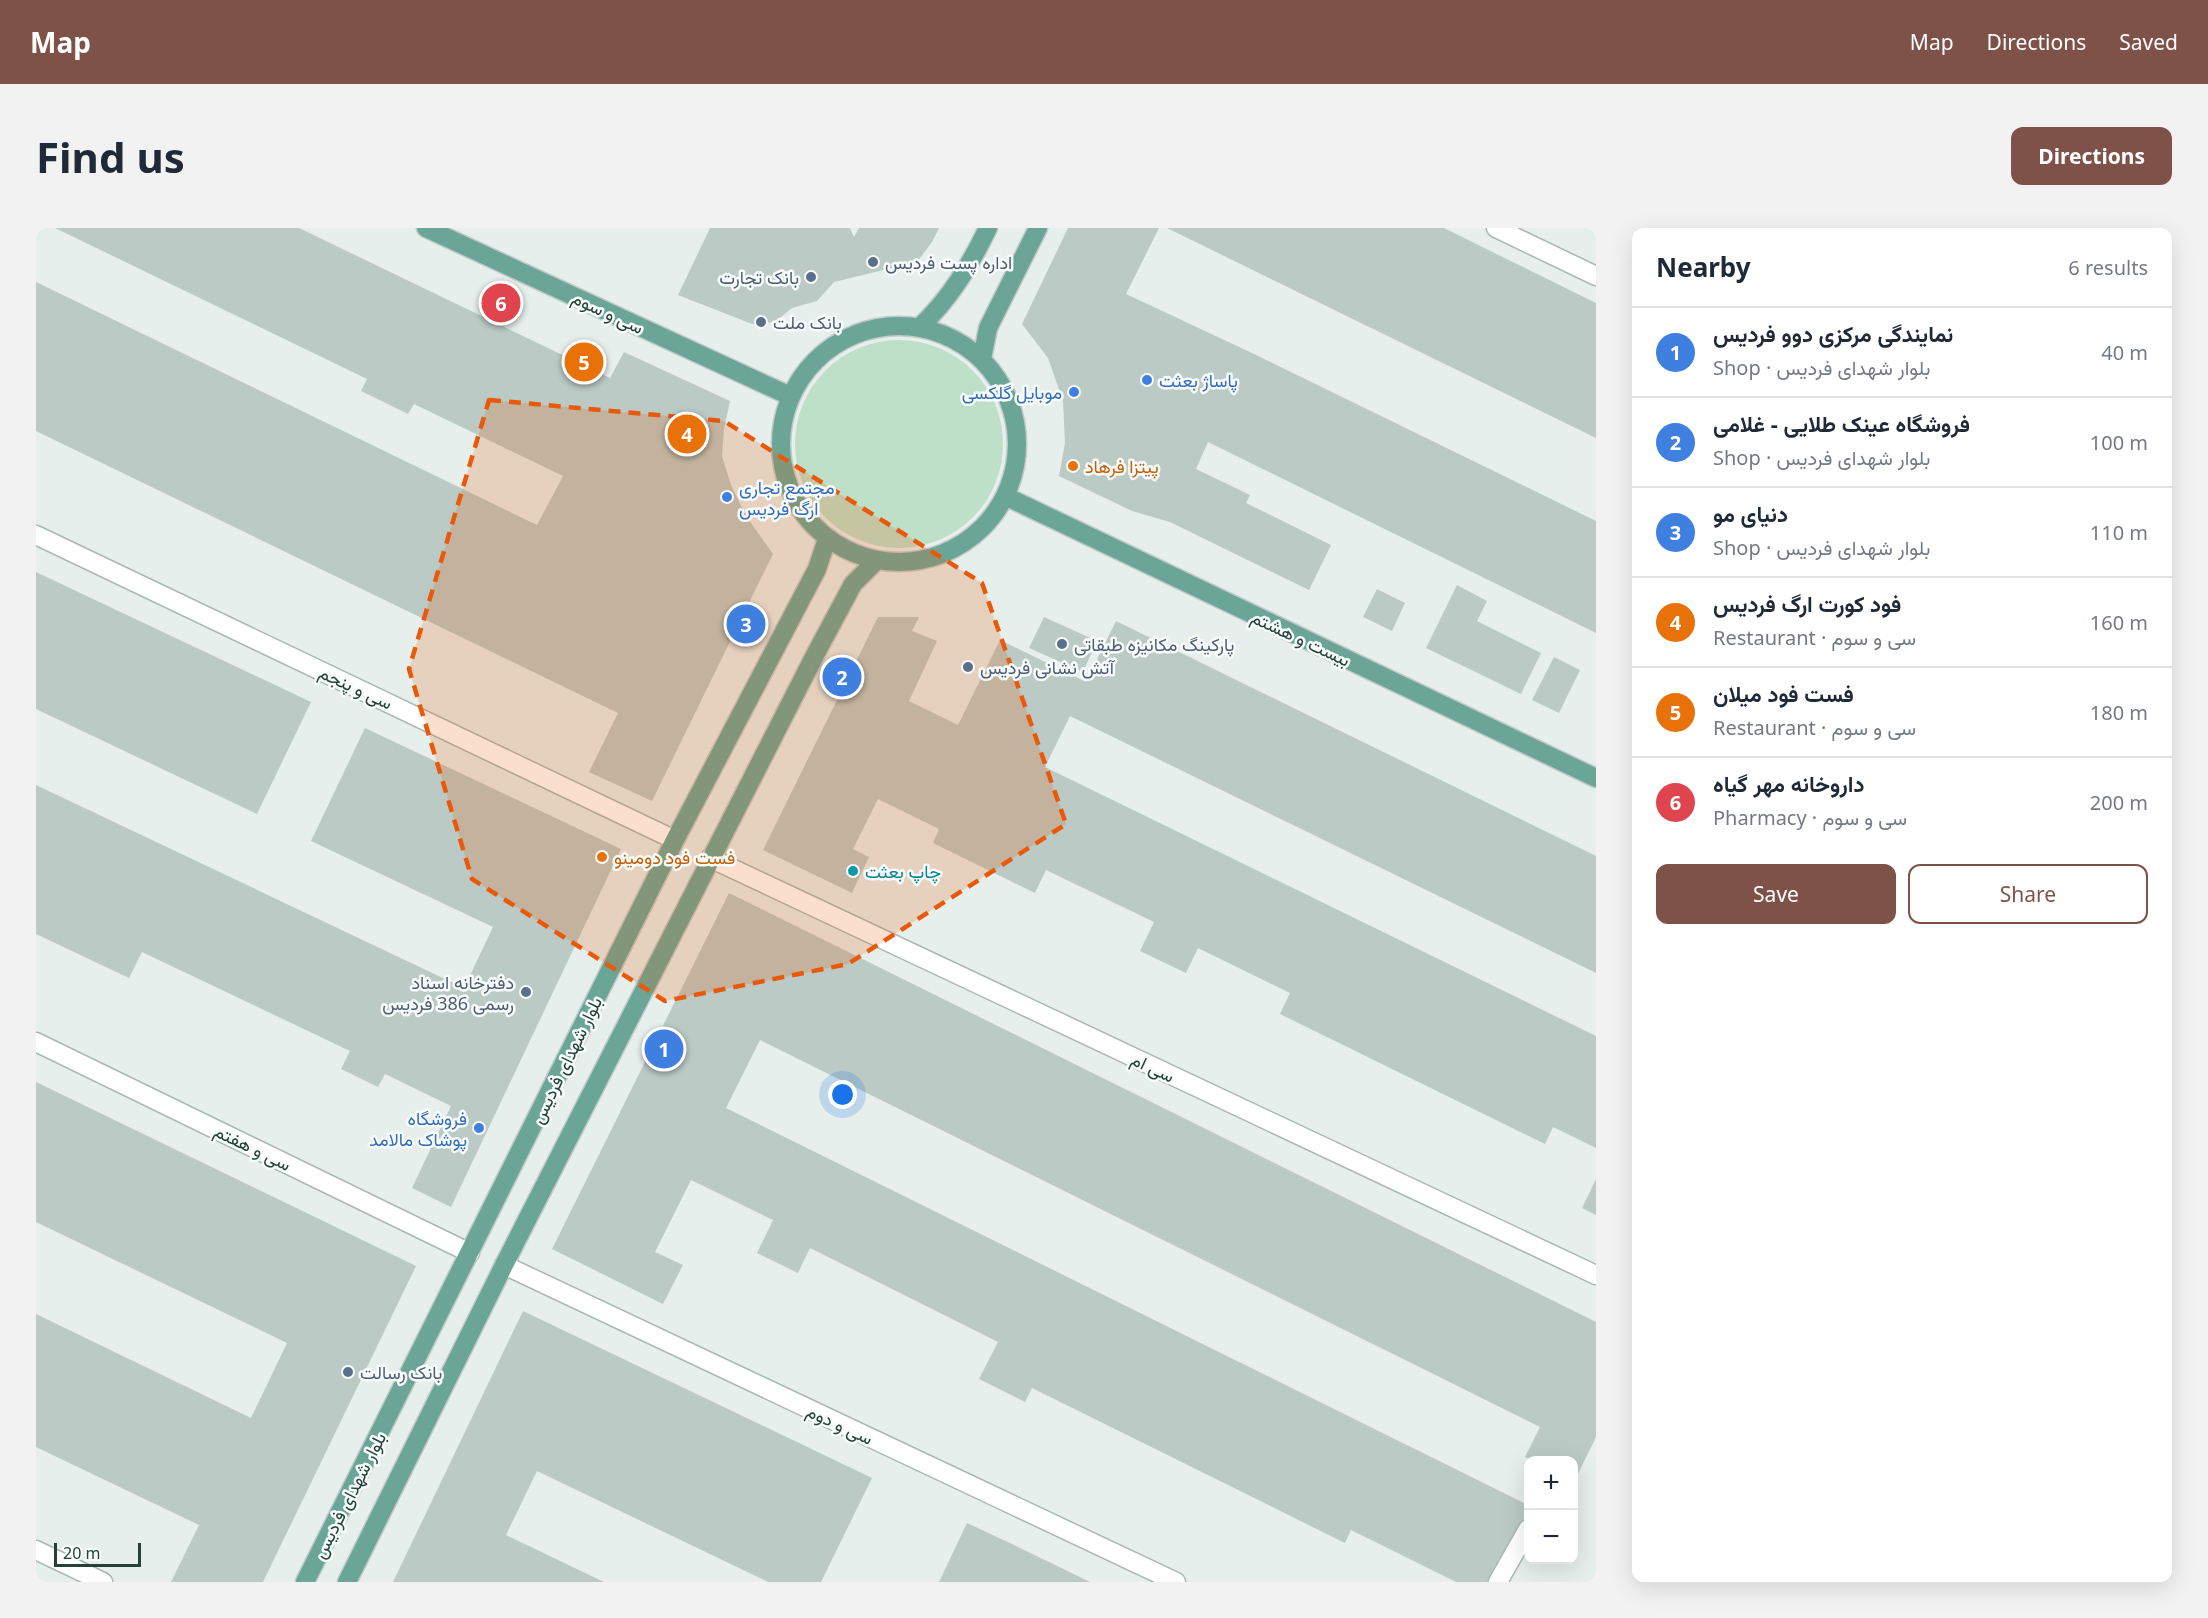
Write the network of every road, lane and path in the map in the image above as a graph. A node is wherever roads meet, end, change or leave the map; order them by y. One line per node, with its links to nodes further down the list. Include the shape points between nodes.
1 (426, 228): 8 (main road, سی و سوم)
2 (988, 228): 6 (main road, via 959,282)
3 (1038, 228): 7 (main road, via 988,328)
4 (1496, 228): 5 (street)
5 (1596, 276)
6 (920, 327): 7 (main road, via 964,344); 8 (main road, via 888,326 857,333 830,348 807,369)
7 (982, 359): 9 (main road, via 1004,388 1016,421 1018,457)
8 (790, 396): 11 (main road, via 780,434 784,474 800,510)
9 (1007, 497): 12 (main road, via 987,526 954,550 916,562); 13 (main road, بیست و هشتم)
10 (36, 535): 14 (street, سی و پنجم)
11 (827, 539): 12 (main road, via 850,553); 14 (main road, بلوار شهدای فردیس, via 817,569)
12 (876, 561): 15 (main road, بلوار شهدای فردیس, via 853,584)
13 (1596, 778)
14 (675, 840): 17 (main road, بلوار شهدای فردیس)
15 (710, 858): 18 (main road, بلوار شهدای فردیس); 19 (street, سی ام)
16 (36, 1042): 17 (street, سی و هفتم)
17 (470, 1253): 23 (main road, بلوار شهدای فردیس)
18 (504, 1265): 24 (main road, بلوار شهدای فردیس); 25 (street, سی و دوم)
19 (1596, 1275)
20 (1524, 1536): 26 (street)
21 (36, 1550): 22 (street)
22 (103, 1582)
23 (305, 1582)
24 (347, 1582)
25 (1176, 1582)
26 (1498, 1582)

